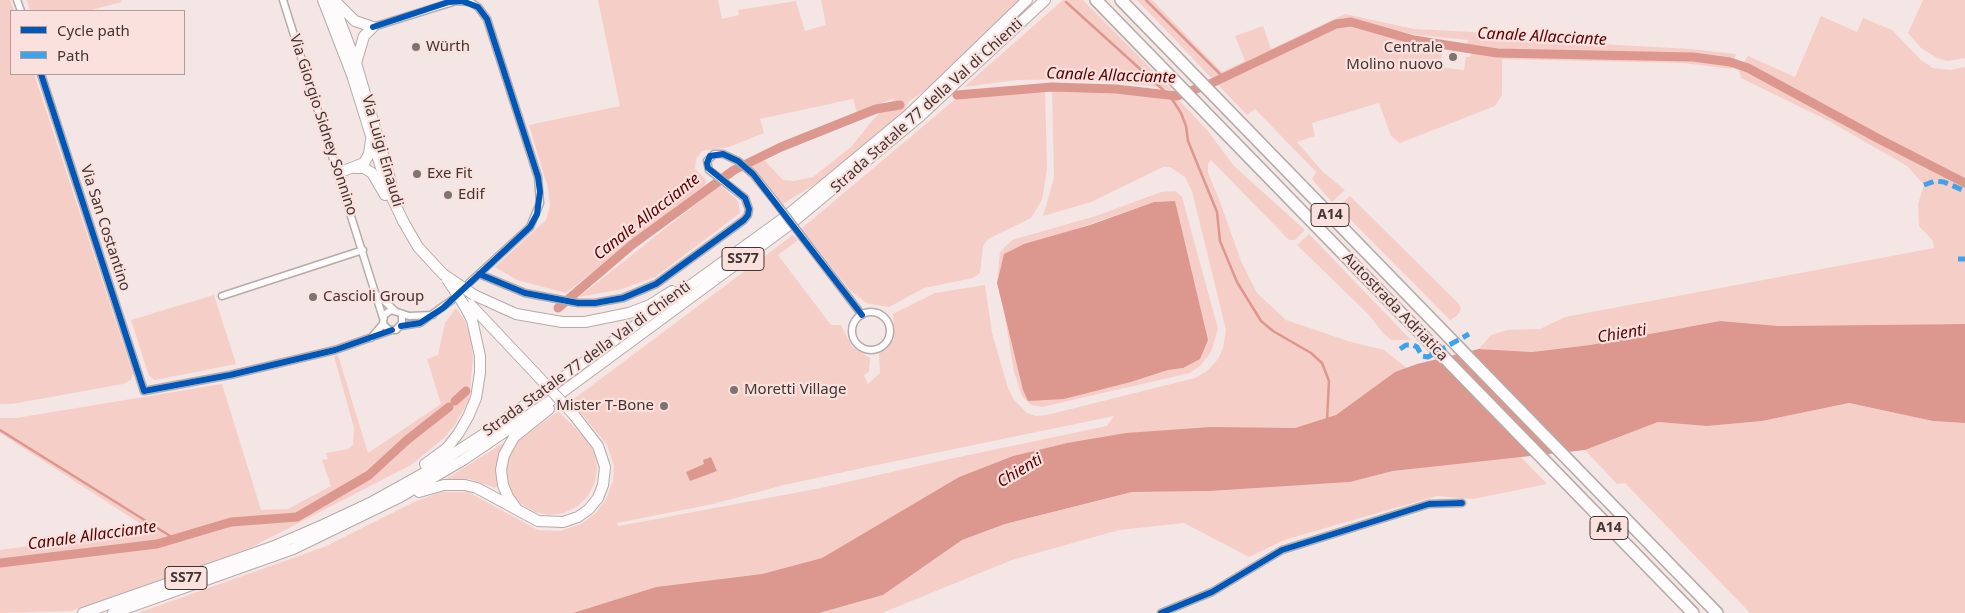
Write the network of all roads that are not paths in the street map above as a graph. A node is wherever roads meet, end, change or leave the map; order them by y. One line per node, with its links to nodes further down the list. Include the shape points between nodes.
1 (283, 0): 14 (street, Via Giorgio Sidney Sonnino)
2 (323, 0): 12 (main road, Via Luigi Einaudi, via 352,75)
3 (333, 0): 8 (main road, via 355,21); 9 (main road, Via Luigi Einaudi)
4 (1027, 0): 11 (main road, Strada Statale 77 della Val di Chienti / SS77)
5 (1045, 0): 11 (main road, Strada Statale 77 della Val di Chienti / SS77, via 953,86)
6 (1121, 0): 41 (highway, Autostrada Adriatica / A14)
7 (1101, 4): 40 (highway, Autostrada Adriatica / A14)
8 (373, 27): 9 (main road, via 364,36); 19 (street, via 456,1 470,2 488,19 538,177 540,203 530,227)
9 (356, 63): 17 (main road, Via Luigi Einaudi)
10 (41, 75): 33 (street, Via San Costantino, via 144,391 230,375 335,350)
11 (913, 116): 15 (main road, Strada Statale 77 della Val di Chienti / SS77); 31 (main road, Strada Statale 77 della Val di Chienti / SS77, via 792,223)
12 (371, 137): 13 (main road, via 368,157); 16 (main road, Via Luigi Einaudi)
13 (355, 168): 14 (main road); 16 (main road, via 364,168 372,173)
14 (338, 173): 18 (street, Via Giorgio Sidney Sonnino)
15 (805, 201): 24 (main road, via 781,212 669,294 629,313 585,322 562,322 516,314); 36 (main road, Strada Statale 77 della Val di Chienti / SS77, via 490,430 424,473)
16 (396, 209): 17 (main road, Via Luigi Einaudi)
17 (403, 221): 24 (main road, bridge, via 418,247)
18 (363, 250): 21 (street, Via Giorgio Sidney Sonnino); 22 (street)
19 (479, 274): 20 (street); 28 (street, bridge, via 525,293 578,303 623,298 656,284 748,215 745,198 708,168 710,156 723,154 748,168)
20 (469, 283)
21 (376, 293): 25 (street, Via Giorgio Sidney Sonnino); 29 (street, Via Giorgio Sidney Sonnino)
22 (222, 296)
23 (452, 300): 27 (street)
24 (468, 300): 35 (main road, bridge, via 574,415 595,440 602,455 605,473 598,498 583,513 563,522 538,521); 36 (main road, via 477,338 480,373 476,398 458,434 447,448 406,476 319,520)
25 (394, 310): 26 (street, Via Giorgio Sidney Sonnino); 29 (street, via 386,312)
26 (402, 315): 27 (street); 30 (street)
27 (433, 315): 30 (street, via 420,323)
28 (862, 315): 28 (street, via 853,326 856,342 870,350 881,348 889,338 887,321 878,314)
29 (383, 321): 32 (street); 33 (street)
30 (401, 326): 32 (street)
31 (646, 329): 35 (main road, via 632,347 522,429 509,444 502,462 502,480 508,497); 36 (main road, Strada Statale 77 della Val di Chienti / SS77, via 463,460 400,498)
32 (392, 330): 33 (street)
33 (370, 338)
34 (1462, 503): 39 (street, via 1429,504 1282,550 1212,592)
35 (521, 512): 36 (main road, via 477,488 454,484 434,486 330,538)
36 (291, 545): 37 (main road, Strada Statale 77 della Val di Chienti / SS77); 38 (main road, Strada Statale 77 della Val di Chienti / SS77)
37 (83, 613)
38 (114, 613)
39 (1161, 613)
40 (1693, 613)
41 (1717, 613)

